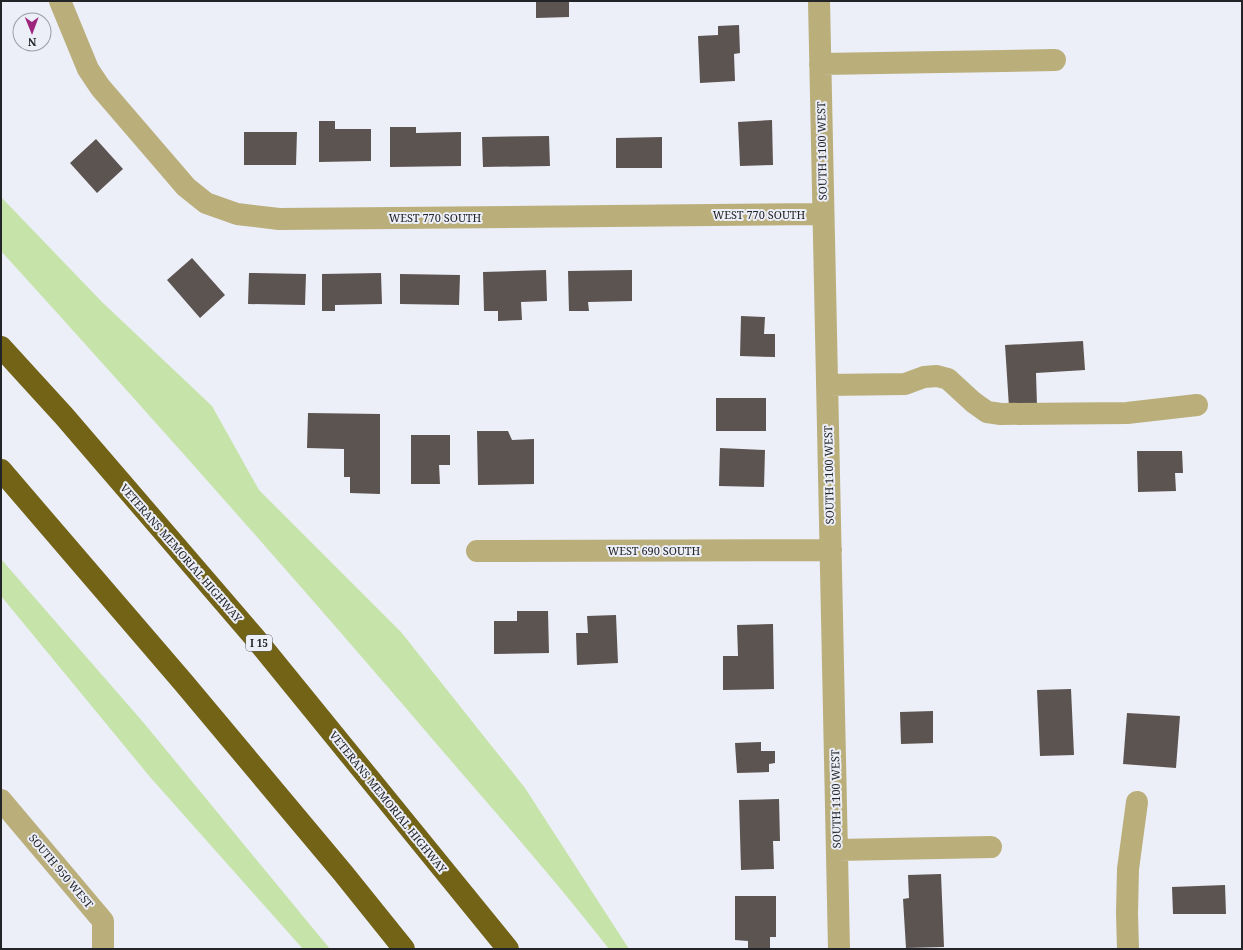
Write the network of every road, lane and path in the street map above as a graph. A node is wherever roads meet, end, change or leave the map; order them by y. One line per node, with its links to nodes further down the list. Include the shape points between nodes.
1 (60, 1): 5 (street, WEST 770 SOUTH, via 88,69 100,87 186,187 206,203 237,214 279,219)
2 (819, 1): 4 (street, SOUTH 1100 WEST)
3 (1055, 60): 4 (street)
4 (820, 64): 5 (street, SOUTH 1100 WEST)
5 (823, 214): 7 (street, SOUTH 1100 WEST)
6 (1, 347): 18 (highway, VETERANS MEMORIAL HIGHWAY / I 15, via 64,416 255,638)
7 (827, 385): 8 (street, via 905,384 924,377 937,376 948,379 987,412 1002,414 1127,412); 10 (street, SOUTH 1100 WEST)
8 (1197, 405)
9 (1, 470): 17 (highway, via 213,718)
10 (831, 550): 11 (street, WEST 690 SOUTH); 15 (street, SOUTH 1100 WEST)
11 (477, 551)
12 (1, 800): 16 (street, SOUTH 950 WEST, via 103,921)
13 (1137, 802): 20 (street, via 1128,869)
14 (991, 847): 15 (street)
15 (837, 850): 19 (street, SOUTH 1100 WEST)
16 (103, 949)
17 (404, 949)
18 (508, 949)
19 (839, 949)
20 (1128, 949)

